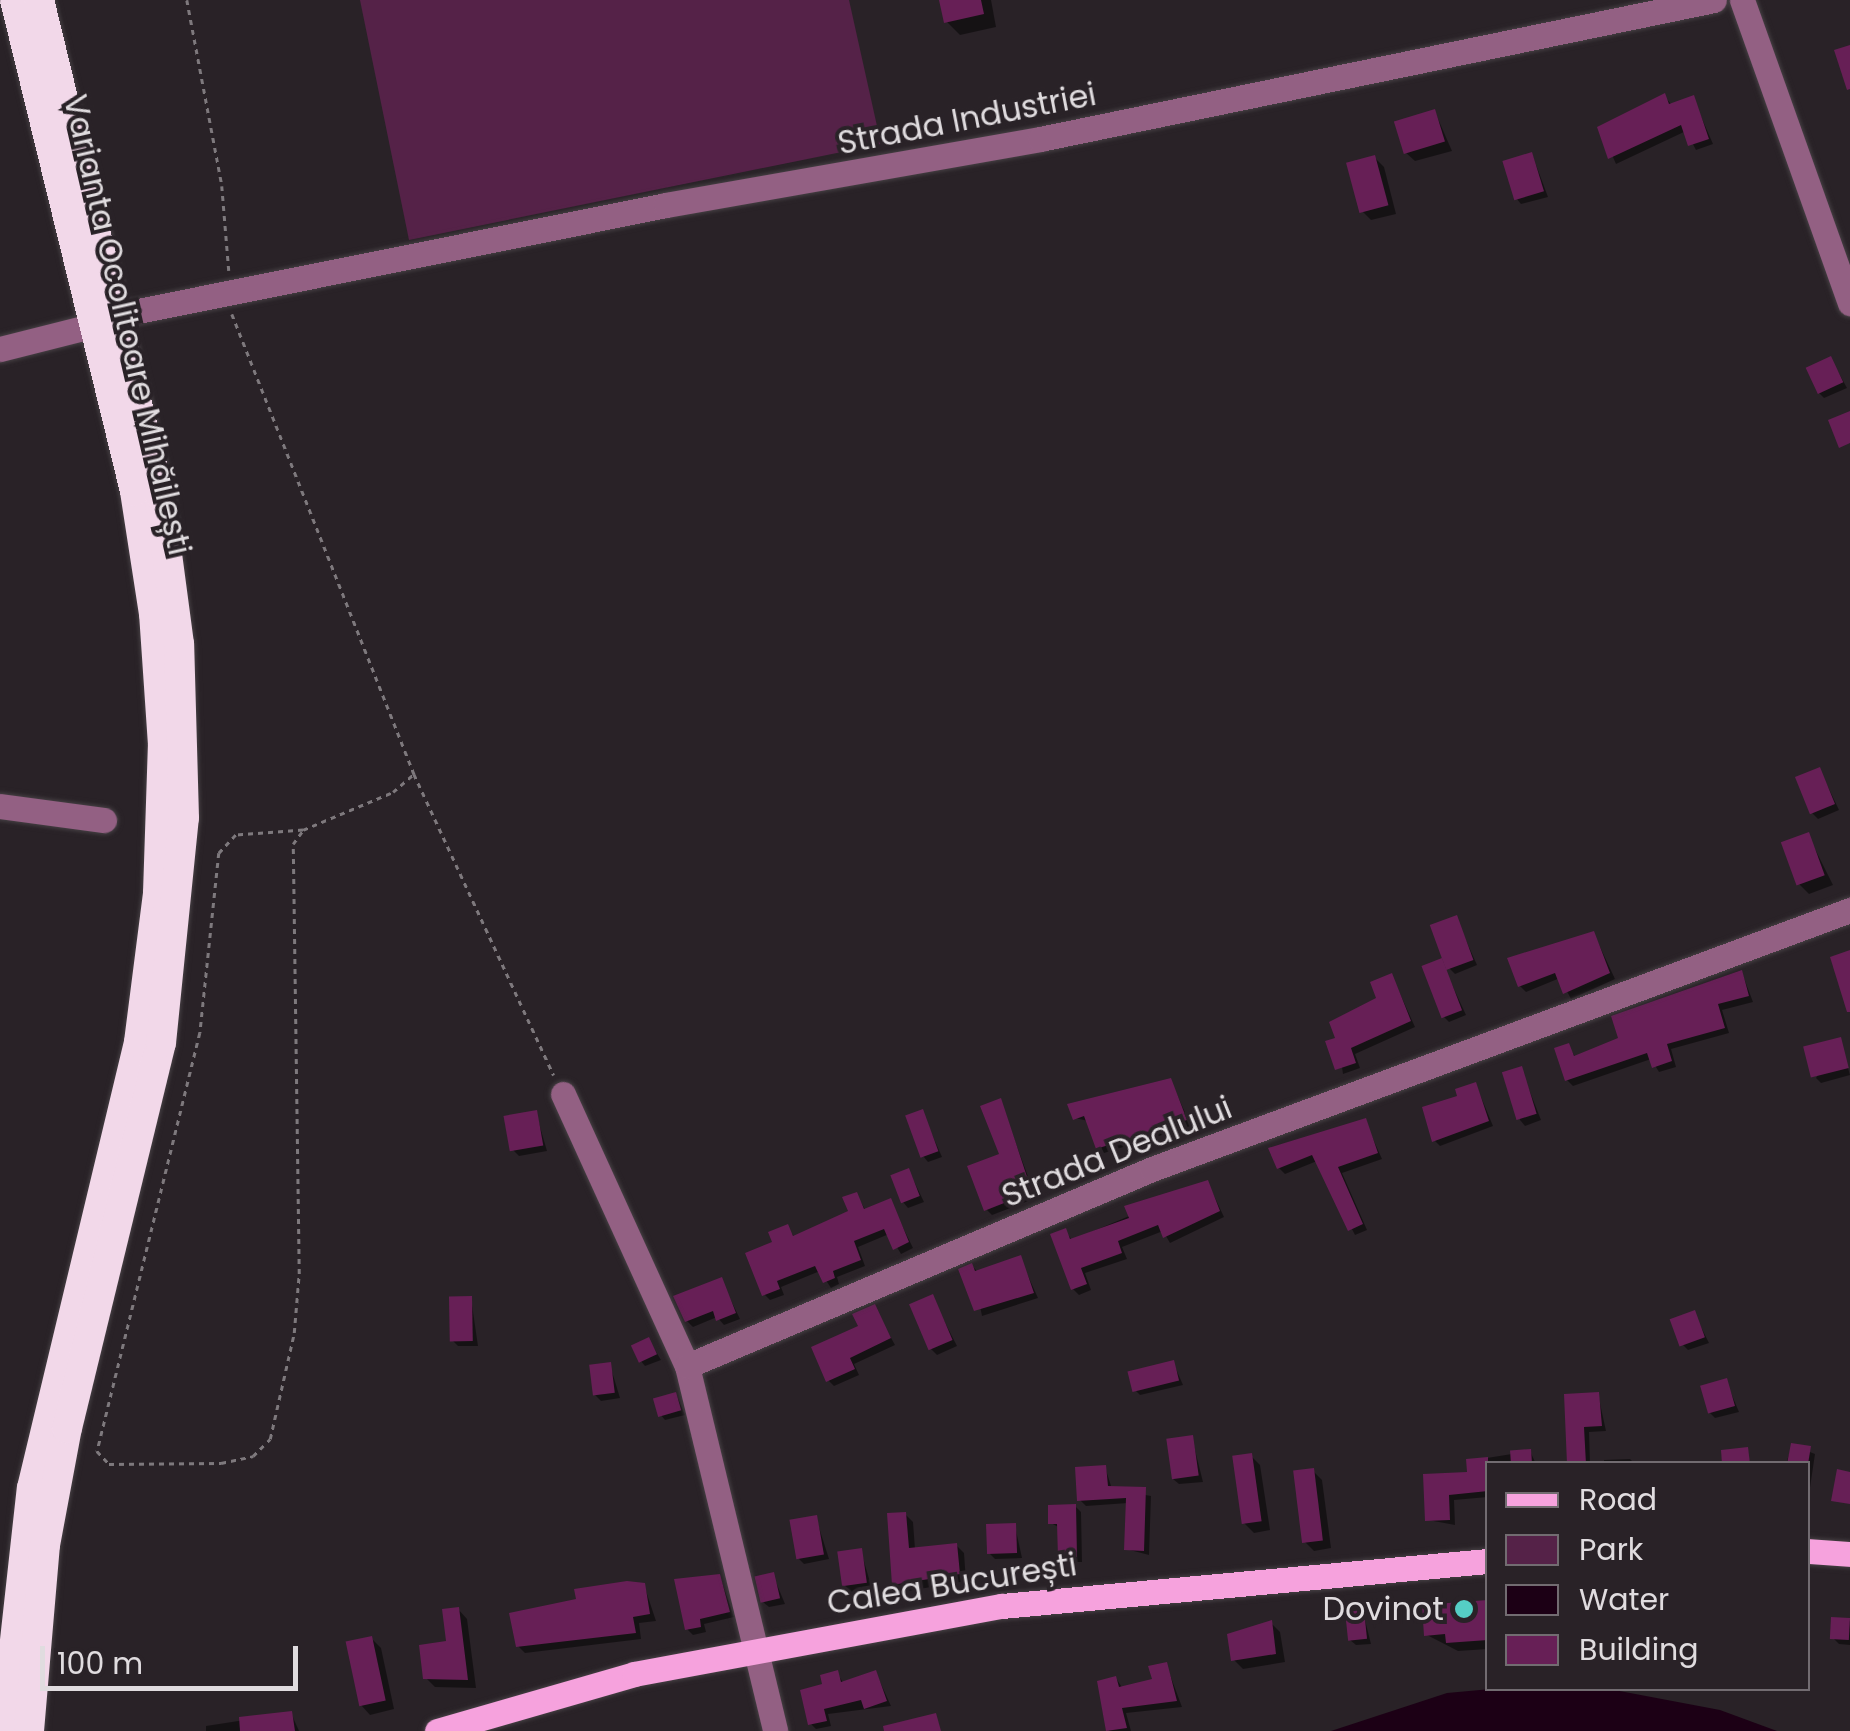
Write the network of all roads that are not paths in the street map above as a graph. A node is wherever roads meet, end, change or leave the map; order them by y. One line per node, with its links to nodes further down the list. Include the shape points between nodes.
1 (15, 0): 18 (highway, Varianta Ocolitoare Mihăilești, via 135,491 164,745 158,894 139,1042 32,1488)
2 (40, 0): 19 (highway, Varianta Ocolitoare Mihăilești, via 158,494 179,644 184,800 162,1042 54,1493)
3 (1714, 0): 6 (street, Strada Industriei)
4 (1742, 0): 5 (street)
5 (1850, 302)
6 (133, 312)
7 (79, 329): 8 (street)
8 (0, 349)
9 (0, 806): 10 (street)
10 (104, 820)
11 (1850, 910): 13 (street, Strada Dealului, via 1152,1168)
12 (563, 1094): 13 (street)
13 (687, 1366): 17 (street)
14 (1810, 1551): 15 (main road)
15 (1850, 1554)
16 (1485, 1561): 17 (main road, Calea București, via 1002,1606)
17 (758, 1650): 20 (main road, Calea București, via 560,1690); 21 (street)
18 (6, 1731)
19 (30, 1731)
20 (437, 1731)
21 (775, 1731)

